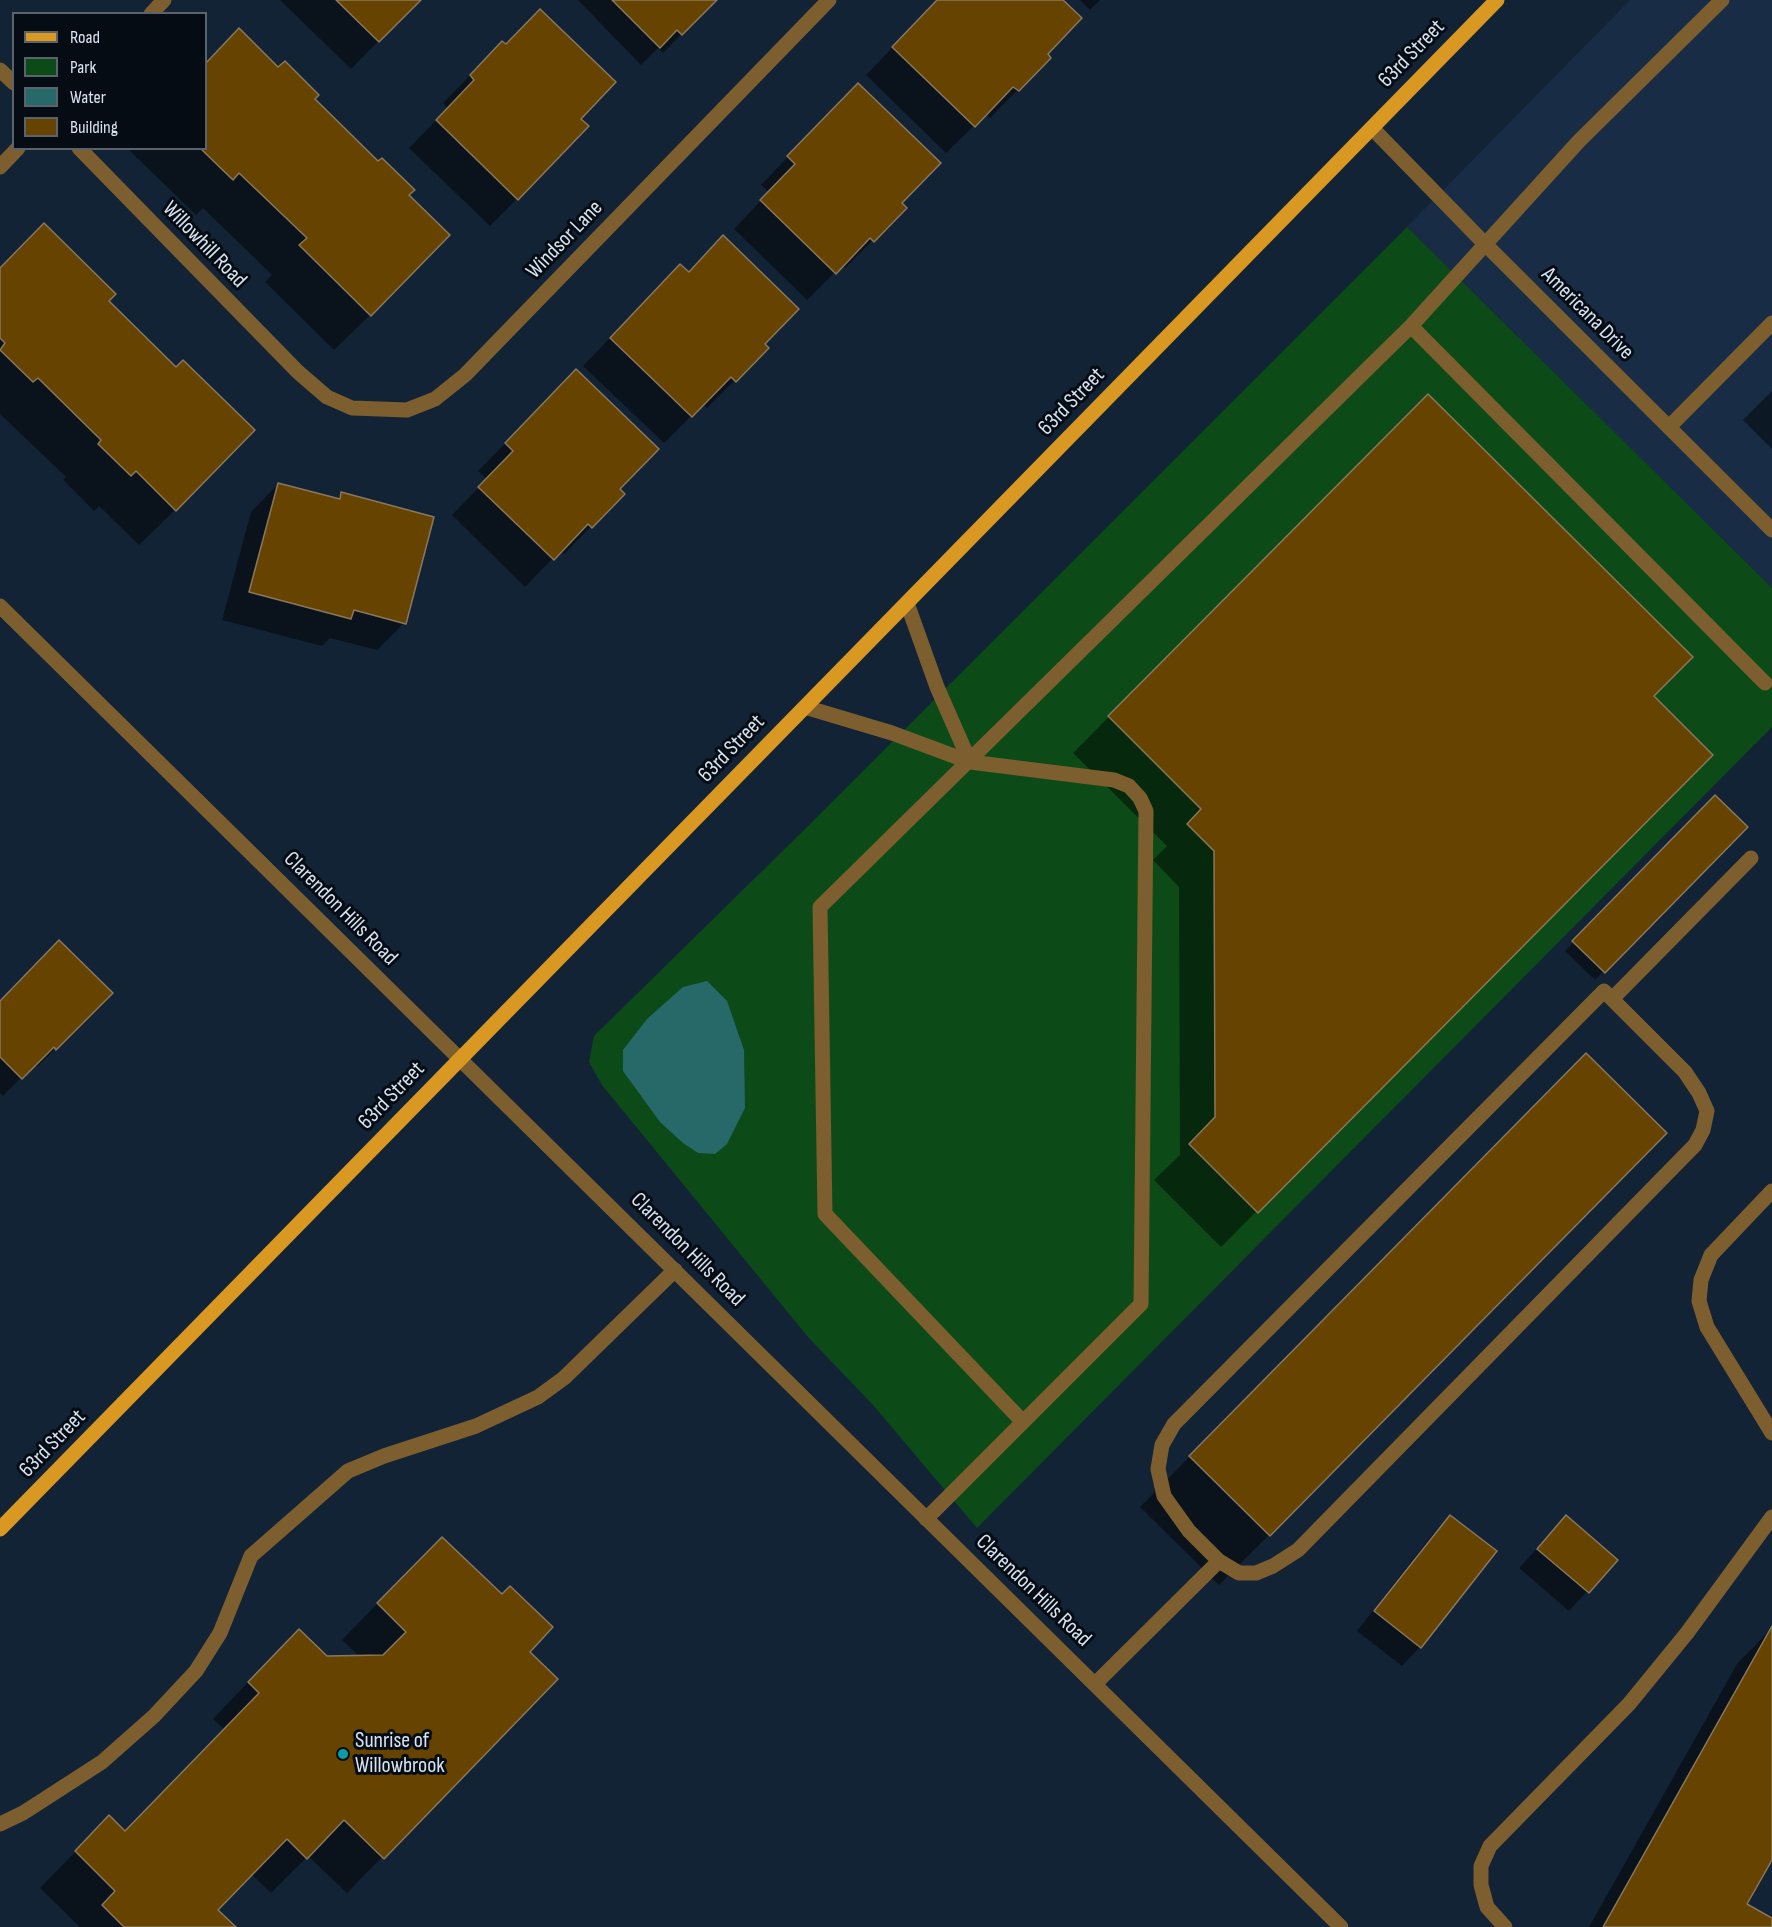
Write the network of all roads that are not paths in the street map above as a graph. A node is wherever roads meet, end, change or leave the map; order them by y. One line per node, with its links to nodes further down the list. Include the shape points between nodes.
1 (164, 0): 5 (street)
2 (829, 0): 15 (street, Windsor Lane, via 465,375 435,399 407,410 352,408 327,397)
3 (1497, 0): 8 (main road, 63rd Street)
4 (1722, 0): 12 (street, via 1579,141)
5 (153, 12)
6 (0, 70): 7 (street)
7 (12, 81)
8 (1372, 128): 12 (street, Americana Drive); 18 (main road, 63rd Street)
9 (16, 150): 11 (street)
10 (81, 150): 15 (street, Willowhill Road)
11 (0, 167)
12 (1485, 244): 14 (street); 16 (street, Americana Drive)
13 (1772, 323): 16 (street)
14 (1411, 326): 20 (street); 22 (street)
15 (298, 372)
16 (1669, 427): 17 (street, Americana Drive)
17 (1772, 530)
18 (907, 603): 21 (main road, 63rd Street); 22 (street, via 937,687)
19 (0, 606): 25 (street, Clarendon Hills Road)
20 (1765, 682)
21 (805, 706): 22 (street); 25 (main road, 63rd Street)
22 (970, 762): 28 (street, via 820,907 825,1214); 28 (street, via 1114,780 1129,786 1146,811 1141,1304)
23 (1751, 858): 24 (street)
24 (1612, 999): 33 (street, via 1604,992 1174,1424 1162,1445 1158,1469 1164,1496 1189,1531); 33 (street, via 1685,1072 1699,1093 1707,1111 1695,1145 1298,1550 1256,1573 1239,1573)
25 (460, 1059): 27 (street, Clarendon Hills Road); 32 (main road, 63rd Street)
26 (1772, 1191): 29 (street, via 1711,1255 1701,1280 1699,1301 1707,1327)
27 (675, 1270): 31 (street, Clarendon Hills Road); 35 (street, via 564,1378 538,1397 476,1426 348,1471 251,1556 220,1632 196,1671 154,1716 102,1762)
28 (1023, 1422): 31 (street)
29 (1772, 1433)
30 (1772, 1517): 37 (street, via 1629,1704 1490,1846 1481,1866 1481,1885 1487,1907)
31 (926, 1519): 34 (street, Clarendon Hills Road)
32 (0, 1529)
33 (1219, 1561): 34 (street)
34 (1095, 1684): 36 (street, Clarendon Hills Road)
35 (0, 1824)
36 (1341, 1927)
37 (1505, 1927)

